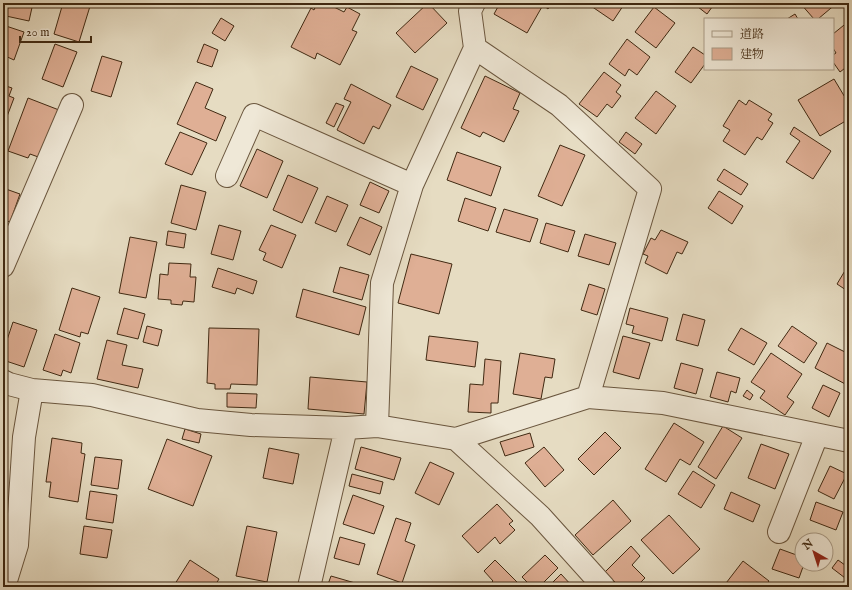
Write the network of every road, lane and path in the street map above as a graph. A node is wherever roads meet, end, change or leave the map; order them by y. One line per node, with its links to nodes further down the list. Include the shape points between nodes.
1 (469, 6): 2 (street)
2 (475, 48): 5 (street); 9 (street, via 559,105 650,189)
3 (72, 105): 6 (street)
4 (227, 176): 5 (street, via 254,115)
5 (412, 185): 10 (street, via 382,283)
6 (3, 266)
7 (3, 381): 8 (street)
8 (32, 390): 11 (street, via 92,395 198,420 251,425); 16 (street, via 24,437 17,544)
9 (588, 397): 12 (street, via 663,403); 13 (street)
10 (377, 426): 11 (street); 13 (street)
11 (346, 428): 17 (street)
12 (817, 435): 14 (street); 15 (street)
13 (456, 439): 18 (street, via 540,516)
14 (849, 441)
15 (779, 532)
16 (4, 587)
17 (310, 587)
18 (604, 587)

